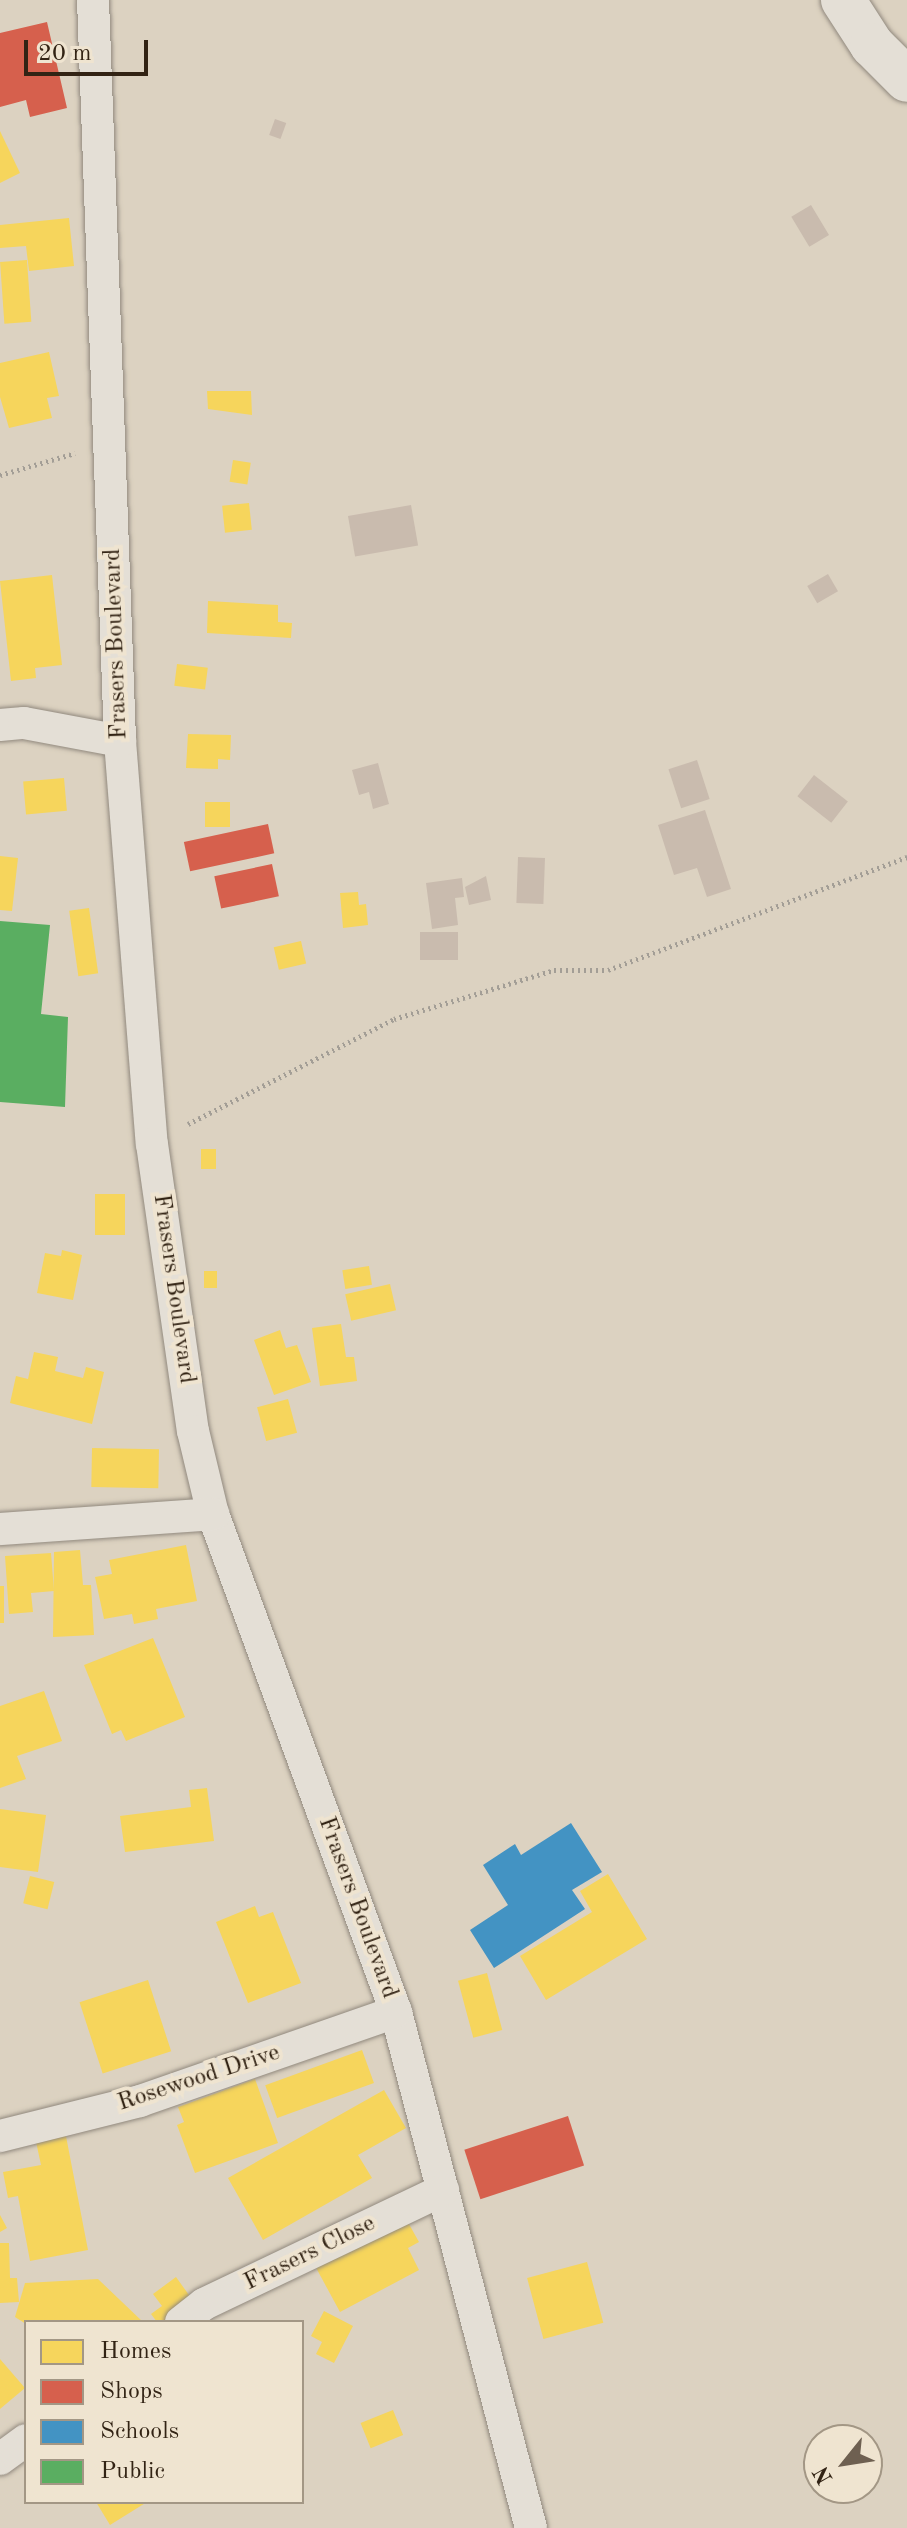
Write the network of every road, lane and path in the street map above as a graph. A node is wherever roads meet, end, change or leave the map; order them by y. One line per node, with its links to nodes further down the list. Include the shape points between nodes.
1 (93, 0): 4 (street, Frasers Boulevard)
2 (843, 0): 3 (main road, via 872,45)
3 (907, 80)
4 (110, 443): 5 (path); 7 (street, Frasers Boulevard)
5 (0, 475)
6 (0, 725): 7 (street, via 24,723)
7 (120, 741): 9 (street, Frasers Boulevard)
8 (907, 857): 9 (path, via 608,970 554,970 394,1019)
9 (152, 1144): 10 (street, Frasers Boulevard, via 193,1431)
10 (213, 1514): 11 (street); 12 (street, Frasers Boulevard)
11 (0, 1529)
12 (396, 2012): 13 (street, Rosewood Drive, via 140,2101); 14 (street, Frasers Boulevard)
13 (0, 2136)
14 (443, 2190): 15 (street, Frasers Close, via 204,2304); 18 (street, Frasers Boulevard)
15 (184, 2320)
16 (24, 2441): 17 (street)
17 (0, 2459)
18 (531, 2528)

